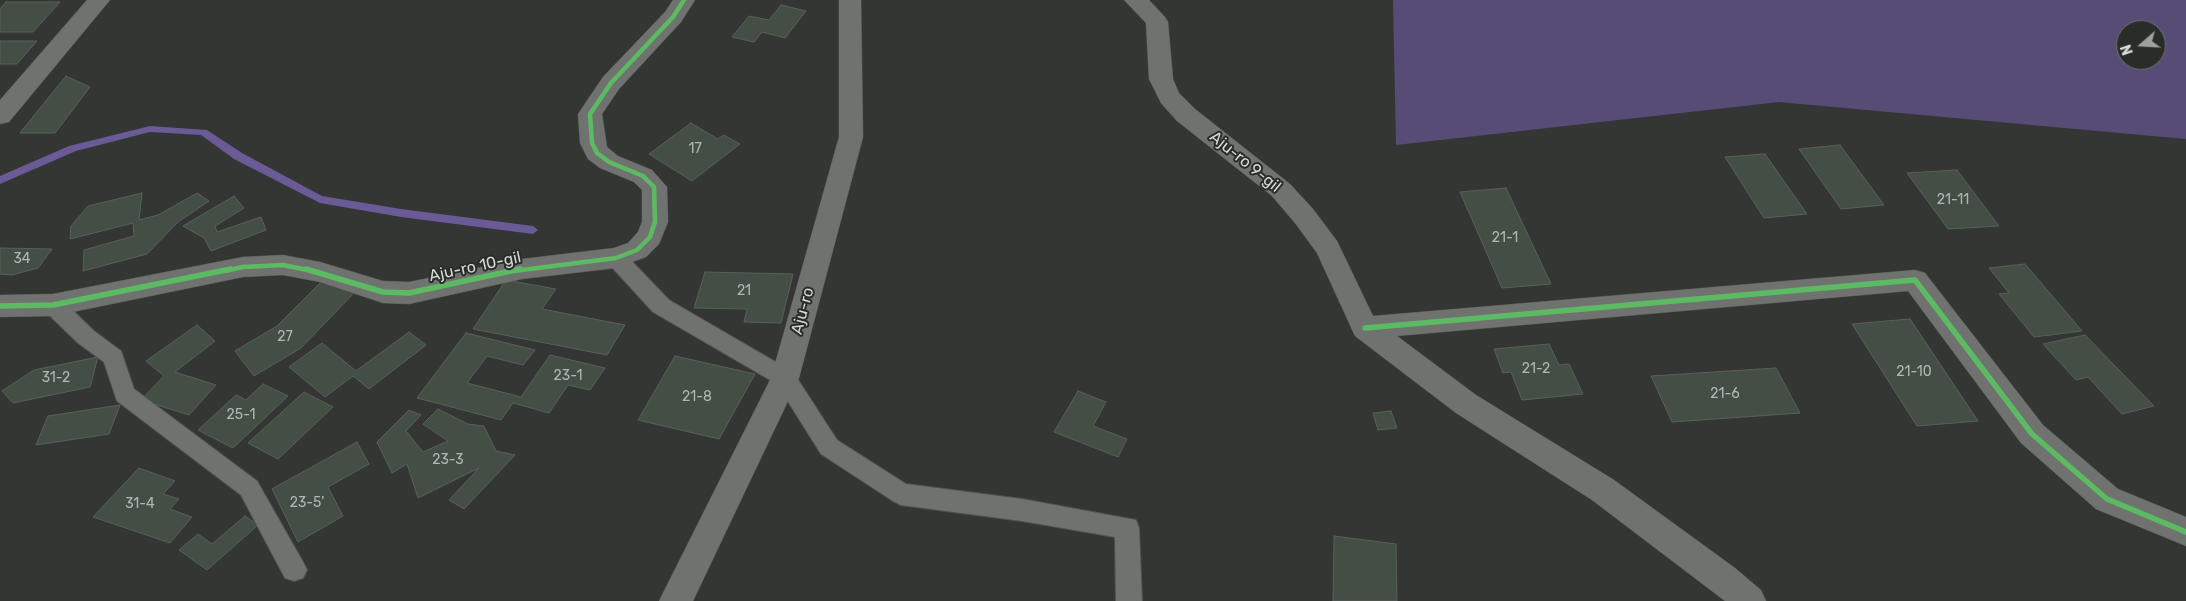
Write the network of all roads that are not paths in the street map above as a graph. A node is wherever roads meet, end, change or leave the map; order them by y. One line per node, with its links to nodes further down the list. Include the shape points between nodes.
1 (99, 0): 5 (street)
2 (684, 0): 6 (street, Aju-ro 10-gil, via 673,17 611,83 590,114 592,143 597,153 609,162 643,176 654,187 656,205 650,237 637,250)
3 (850, 0): 10 (street, Aju-ro, via 851,137)
4 (1135, 0): 9 (street, Aju-ro 9-gil, via 1157,22 1161,79 1169,97 1186,115 1281,190 1304,216 1328,248)
5 (0, 116)
6 (616, 258): 7 (street, Aju-ro 10-gil, via 522,269 410,293 383,292 320,272 283,265 243,267); 10 (lane, via 661,306)
7 (53, 304): 8 (street, Aju-ro 10-gil); 12 (lane, via 86,337 113,357 125,394 249,488)
8 (0, 306)
9 (1365, 328): 11 (street, via 1915,280 2032,434 2106,499); 15 (street, via 1466,404 1603,490)
10 (785, 378): 13 (street, Aju-ro); 14 (lane, via 828,447 902,494 1127,528)
11 (2186, 532)
12 (294, 570)
13 (676, 601)
14 (1129, 601)
15 (1749, 601)

